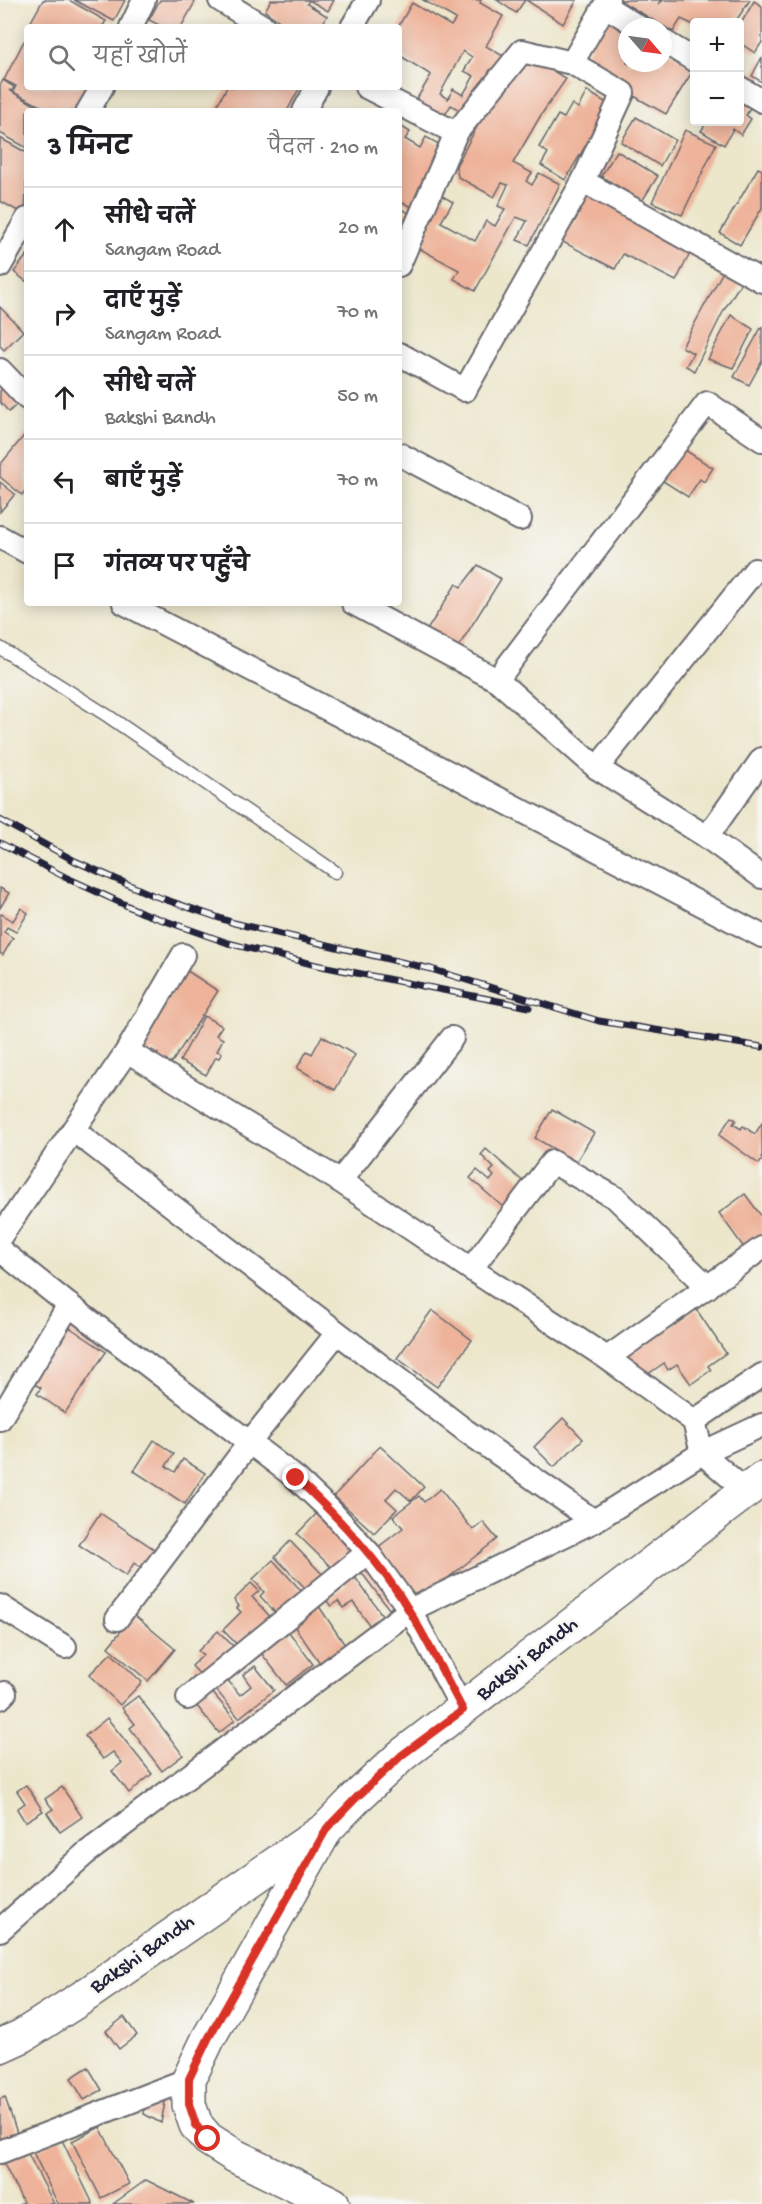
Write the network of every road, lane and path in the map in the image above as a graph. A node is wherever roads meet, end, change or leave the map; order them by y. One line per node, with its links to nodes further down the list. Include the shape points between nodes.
1 (144, 0): 6 (street)
2 (220, 0): 7 (street)
3 (368, 0): 8 (street)
4 (606, 3): 5 (street); 11 (street)
5 (627, 18)
6 (132, 24)
7 (259, 24)
8 (354, 24)
9 (672, 47): 10 (street)
10 (690, 58)
11 (572, 63): 19 (street, via 522,51); 20 (street, via 623,93)
12 (100, 90): 17 (street)
13 (315, 90): 18 (street)
14 (372, 90): 19 (street)
15 (744, 90): 16 (street)
16 (762, 101)
17 (90, 108)
18 (306, 108)
19 (456, 133): 22 (street)
20 (583, 181): 24 (street); 25 (street, via 465,390)
21 (24, 224): 23 (street)
22 (402, 258)
23 (0, 266)
24 (762, 280)
25 (402, 364)
26 (0, 370): 27 (street)
27 (24, 395)
28 (762, 440): 37 (street, via 707,403)
29 (402, 456): 30 (street)
30 (520, 519)
31 (0, 537): 32 (street)
32 (24, 550)
33 (755, 570): 39 (street)
34 (129, 606): 43 (street)
35 (359, 606): 37 (street)
36 (0, 648): 41 (lane, via 108,716)
37 (497, 680): 39 (street)
38 (762, 759): 40 (street)
39 (597, 768): 40 (street)
40 (707, 837): 42 (street)
41 (334, 872)
42 (762, 877)
43 (762, 936)
44 (183, 955): 46 (street)
45 (452, 1038): 48 (street)
46 (127, 1051): 47 (street); 48 (street)
47 (73, 1130): 49 (street); 55 (street)
48 (340, 1180): 52 (street)
49 (0, 1237)
50 (762, 1248): 53 (street)
51 (0, 1250): 54 (street)
52 (471, 1269): 53 (street, via 552,1162 616,1198); 56 (street)
53 (708, 1287): 56 (street)
54 (69, 1305): 58 (street); 61 (street)
55 (337, 1333): 61 (street); 64 (street)
56 (607, 1358): 59 (street)
57 (762, 1375): 59 (street)
58 (0, 1419)
59 (694, 1420): 62 (street)
60 (762, 1425): 62 (street)
61 (249, 1443): 65 (street, via 296,1478); 68 (street)
62 (702, 1453): 63 (street); 64 (street)
63 (754, 1485): 71 (main road, Bakshi Bandh)
64 (594, 1521): 67 (street)
65 (368, 1552): 67 (street); 70 (street)
66 (0, 1606): 69 (street)
67 (410, 1610): 71 (street); 73 (street, via 85,1854)
68 (117, 1619)
69 (65, 1647)
70 (188, 1698)
71 (463, 1710): 72 (main road, Bakshi Bandh, via 402,1755)
72 (327, 1828): 74 (main road, Bakshi Bandh, via 83,1996); 75 (main road)
73 (0, 1930)
74 (0, 2046)
75 (189, 2079): 76 (street); 77 (main road, via 189,2104 196,2125 208,2139)
76 (0, 2152)
77 (333, 2204)

